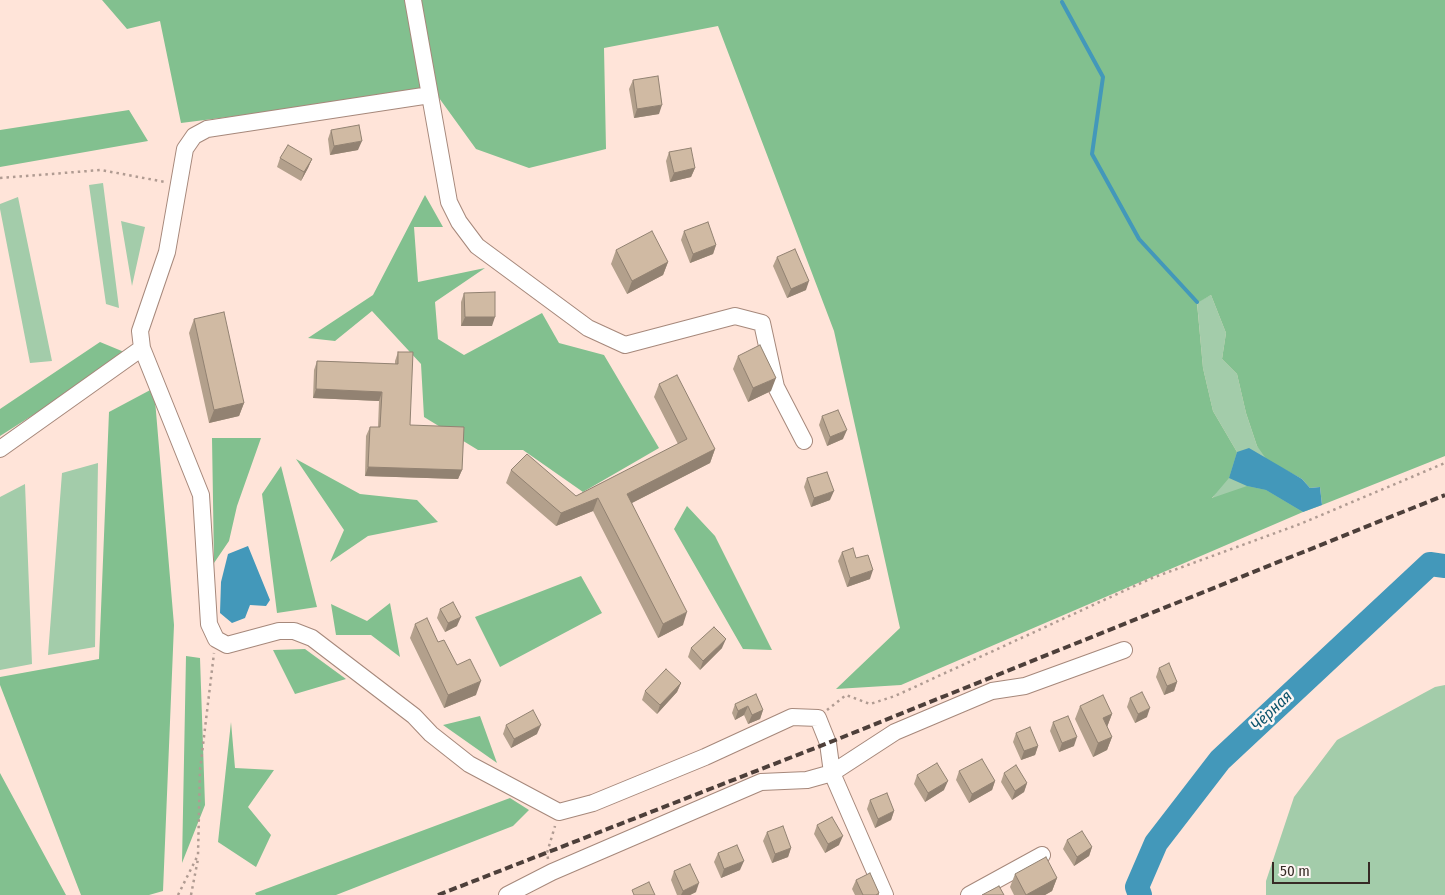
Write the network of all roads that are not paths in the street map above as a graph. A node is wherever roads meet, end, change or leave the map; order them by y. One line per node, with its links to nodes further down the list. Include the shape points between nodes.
1 (413, 0): 2 (street)
2 (430, 95): 3 (street, via 207,129 194,136 185,149 168,252 140,331); 4 (street, via 449,202 477,246 588,328 625,345 735,316 762,323 776,387)
3 (142, 348): 5 (street); 7 (street, via 201,495 209,624 216,639 227,645 286,631 312,638 414,716 469,764 559,812 592,803 705,757 792,717 818,718 828,743)
4 (804, 442)
5 (0, 449)
6 (1124, 650): 7 (street, via 1025,686 992,690 895,732)
7 (832, 773): 9 (street, via 806,780 761,782 552,872); 11 (street)
8 (1042, 855): 12 (street)
9 (538, 889): 10 (street)
10 (507, 895)
11 (885, 895)
12 (969, 895)

